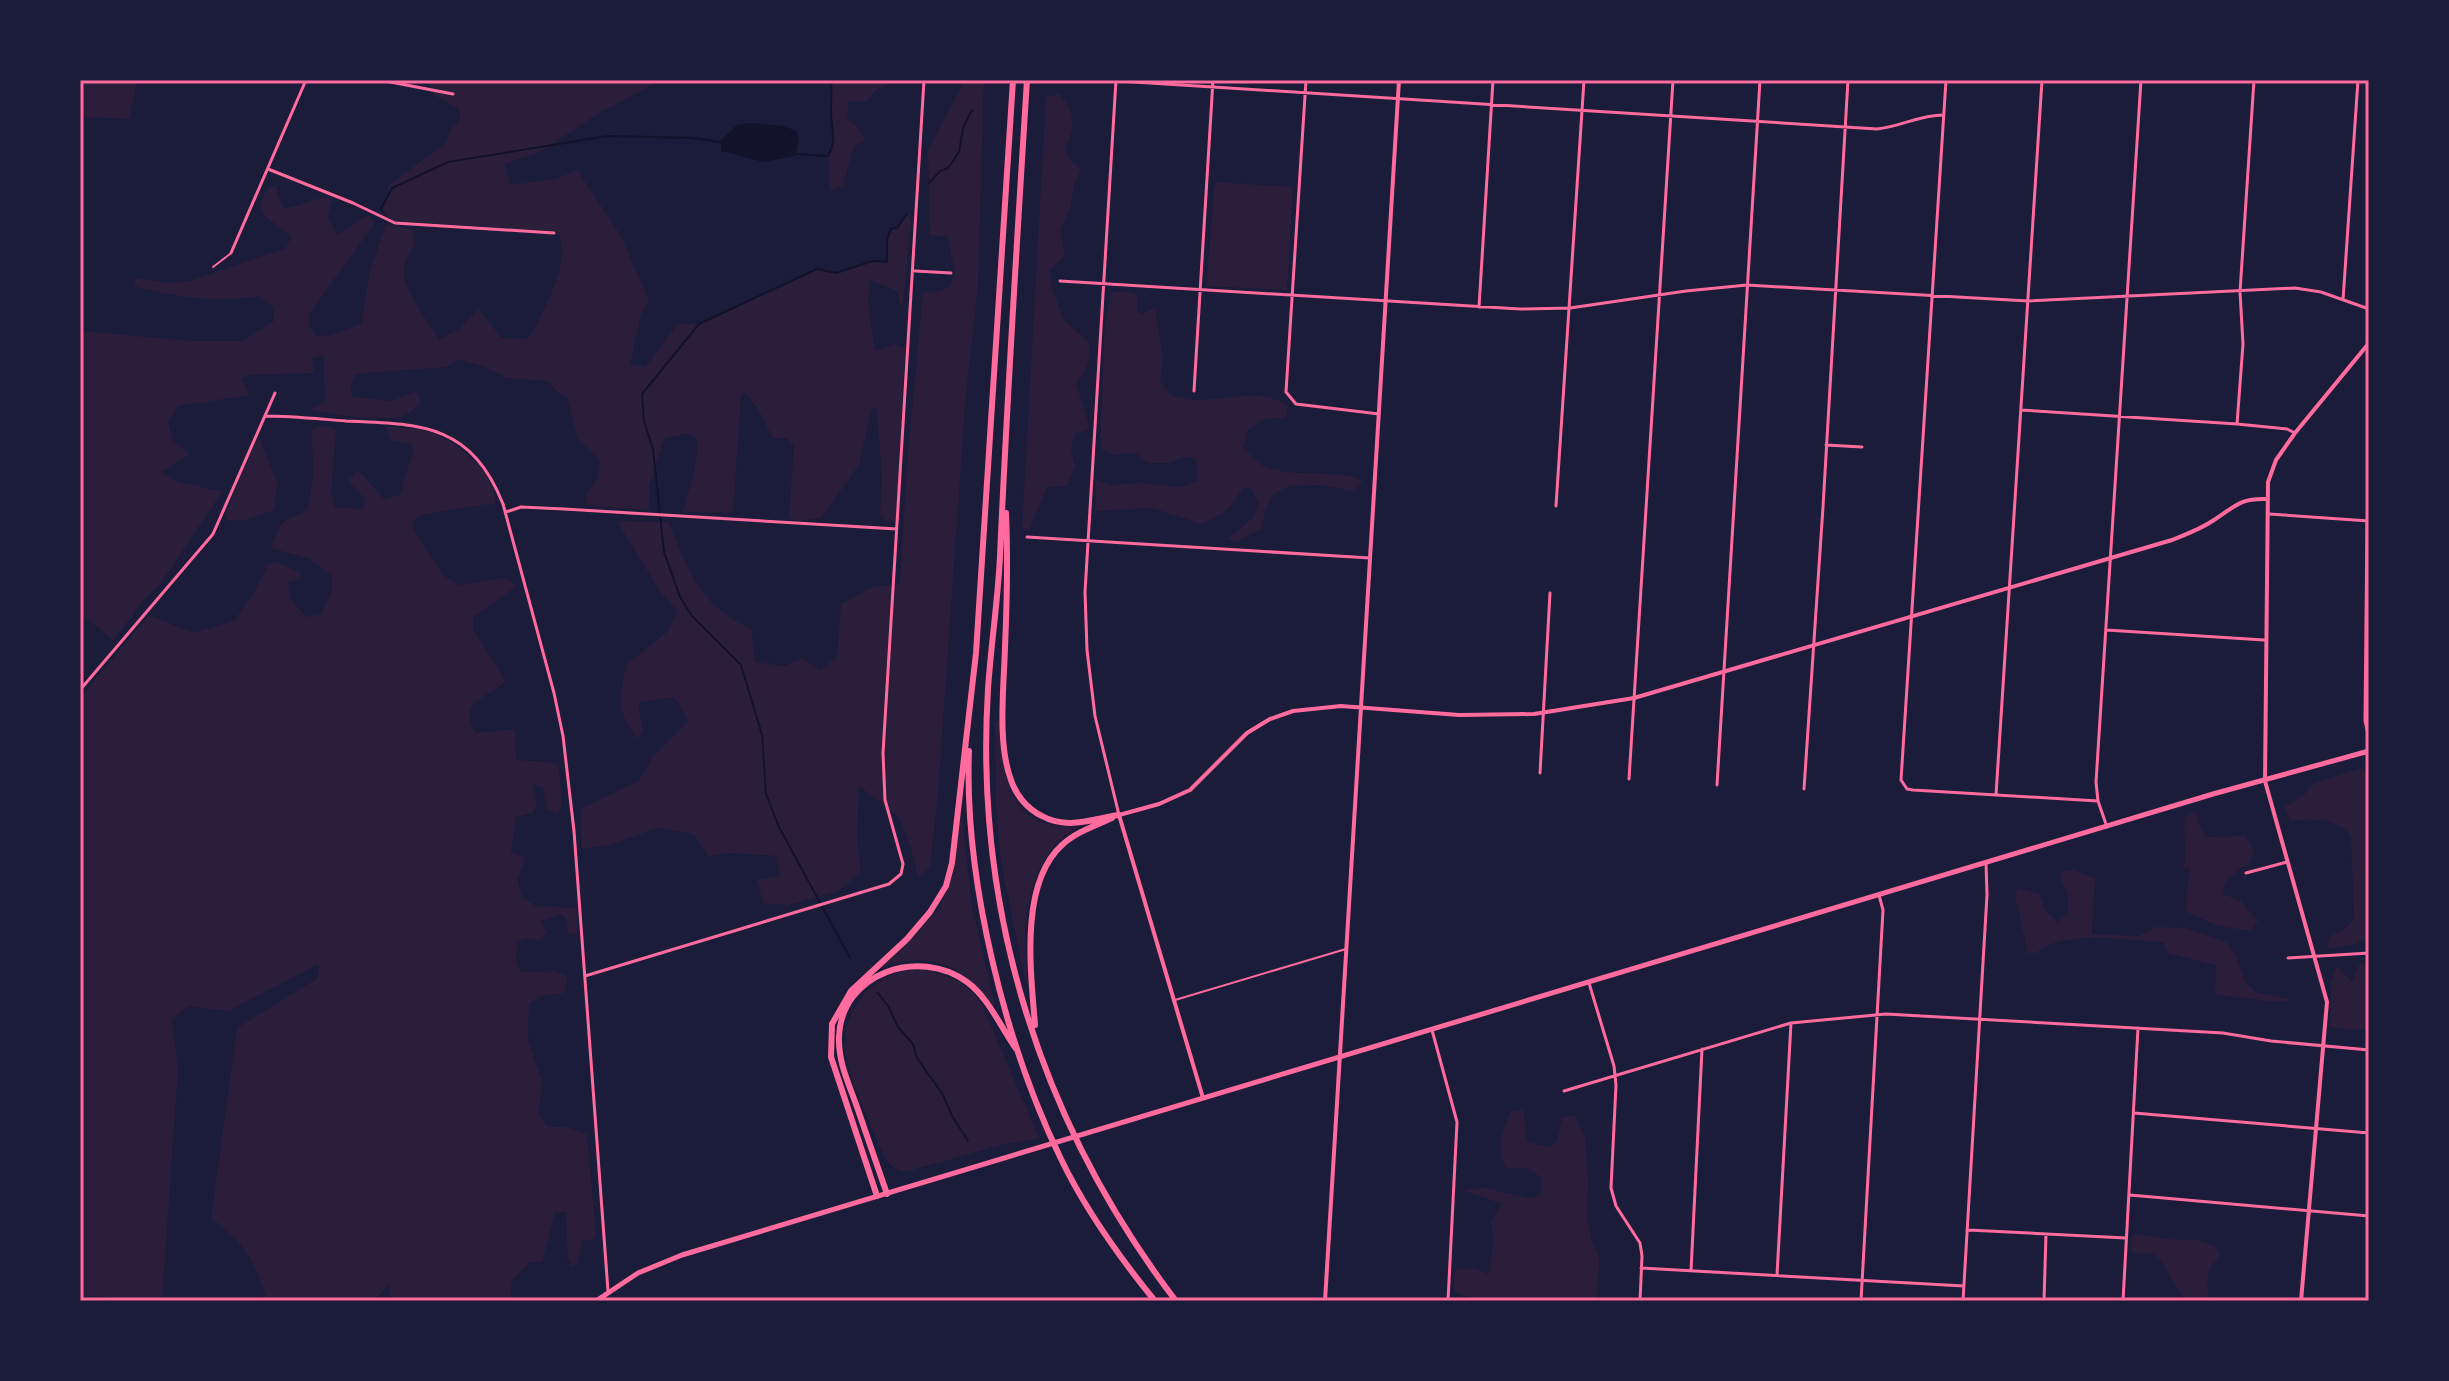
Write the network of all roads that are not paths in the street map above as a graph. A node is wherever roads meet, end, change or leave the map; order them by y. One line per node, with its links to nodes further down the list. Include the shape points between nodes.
1 (306, 80): 31 (street)
2 (380, 80): 23 (street)
3 (924, 80): 35 (street)
4 (1013, 80): 86 (highway)
5 (1027, 80): 64 (highway)
6 (1102, 80): 7 (street)
7 (1116, 80): 21 (street); 38 (street)
8 (1213, 80): 21 (street)
9 (1306, 80): 22 (street)
10 (1399, 80): 24 (street)
11 (1493, 80): 25 (street)
12 (1584, 80): 26 (street)
13 (1673, 80): 28 (street)
14 (1760, 80): 29 (street)
15 (1848, 80): 30 (street)
16 (1946, 80): 27 (street)
17 (2042, 80): 48 (street)
18 (2141, 80): 46 (street)
19 (2254, 80): 42 (street)
20 (2358, 80): 47 (street)
21 (1213, 87): 22 (street); 40 (street)
22 (1305, 93): 24 (street); 44 (street)
23 (453, 94)
24 (1398, 99): 25 (street); 49 (street)
25 (1492, 105): 26 (street); 50 (street)
26 (1582, 111): 28 (street); 51 (street)
27 (1943, 115): 30 (street, via 1920,116 1887,128); 45 (street)
28 (1671, 116): 29 (street); 43 (street)
29 (1757, 121): 30 (street); 39 (street)
30 (1845, 127): 41 (street)
31 (268, 169): 32 (street, via 395,223); 33 (street)
32 (554, 233)
33 (231, 253): 34 (lane)
34 (213, 267)
35 (913, 271): 36 (street); 70 (street)
36 (951, 273)
37 (1060, 281): 38 (street)
38 (1103, 283): 40 (street); 72 (street)
39 (1747, 285): 41 (street); 43 (street); 81 (street)
40 (1200, 289): 44 (street); 54 (street)
41 (1835, 290): 45 (street); 62 (street)
42 (2240, 292): 46 (street); 47 (street, via 2295,288); 60 (street)
43 (1659, 295): 51 (street); 83 (street)
44 (1292, 296): 49 (street); 57 (street, via 1286,392 1291,401)
45 (1931, 296): 48 (street); 77 (street)
46 (2128, 297): 48 (street); 59 (street)
47 (2343, 300): 52 (street)
48 (2028, 301): 56 (street)
49 (1387, 302): 50 (street); 57 (street)
50 (1479, 307): 51 (street)
51 (1570, 308): 66 (street)
52 (2369, 309)
53 (2369, 343): 61 (street)
54 (1194, 391)
55 (275, 393): 58 (street)
56 (2021, 410): 59 (street); 75 (street)
57 (1379, 414): 73 (street)
58 (265, 416): 67 (street, via 402,423 442,432 475,455); 82 (street, via 213,534)
59 (2119, 416): 60 (street); 74 (street)
60 (2237, 424): 61 (street)
61 (2295, 433): 65 (street, via 2270,471)
62 (1826, 445): 63 (street); 80 (street)
63 (1862, 447)
64 (1004, 473): 96 (highway, via 1009,568 1004,711 1010,779 1024,803 1052,821 1067,824); 114 (highway, via 988,690 989,808 1003,921)
65 (2267, 499): 68 (street); 74 (street, via 2238,502 2196,531)
66 (1556, 506)
67 (505, 512): 70 (street, via 521,507); 106 (street, via 561,723)
68 (2267, 514): 69 (street); 79 (street)
69 (2368, 520): 87 (street)
70 (897, 529): 106 (street, via 882,771 903,868 899,878)
71 (1027, 537): 72 (street)
72 (1087, 541): 73 (street); 96 (street, via 1090,683)
73 (1370, 558): 84 (street)
74 (2110, 558): 75 (street); 78 (street)
75 (2009, 587): 77 (street); 94 (street)
76 (1550, 593): 85 (street)
77 (1910, 617): 80 (street); 94 (street, via 1902,783 1913,790)
78 (2106, 630): 79 (street); 95 (street)
79 (2264, 640): 91 (street)
80 (1814, 645): 81 (street); 93 (street)
81 (1724, 672): 83 (street); 92 (street)
82 (80, 690)
83 (1634, 698): 85 (street); 90 (street)
84 (1361, 707): 85 (street, via 1459,715); 96 (street, via 1309,708 1270,719 1247,733 1190,790); 102 (street)
85 (1544, 713): 89 (street)
86 (970, 720): 118 (highway, via 970,814 981,897); 128 (highway, via 946,886 907,939 851,991 832,1024 831,1057)
87 (2369, 738)
88 (2369, 751): 91 (main road)
89 (1540, 773)
90 (1629, 779)
91 (2265, 781): 97 (main road); 98 (street)
92 (1717, 785)
93 (1804, 789)
94 (1996, 795): 95 (street)
95 (2098, 801): 97 (street)
96 (1119, 815): 108 (street); 114 (highway, via 1063,844 1041,878 1031,936)
97 (2107, 827): 99 (main road)
98 (2287, 862): 100 (street); 104 (street)
99 (1986, 863): 101 (main road); 110 (street)
100 (2246, 873)
101 (1879, 895): 107 (main road); 109 (street, via 1883,910)
102 (1346, 949): 108 (lane); 119 (street)
103 (2369, 953): 104 (street)
104 (2315, 957): 105 (street); 115 (street, via 2327,1002)
105 (2288, 958)
106 (585, 976): 139 (street)
107 (1589, 983): 113 (main road); 120 (street)
108 (1174, 1000): 122 (street)
109 (1877, 1015): 110 (street); 111 (street); 137 (street)
110 (1980, 1018): 112 (street); 131 (street)
111 (1791, 1023): 116 (street); 136 (street)
112 (2138, 1028): 115 (street); 123 (street)
113 (1432, 1030): 119 (main road); 144 (street, via 1457,1122)
114 (1035, 1036): 142 (highway, via 1083,1156 1134,1245)
115 (2323, 1046): 117 (street); 124 (street)
116 (1702, 1049): 120 (street); 135 (street)
117 (2369, 1050)
118 (1021, 1057): 126 (highway, via 981,995 950,972 904,966 865,985 844,1014 839,1055); 141 (highway, via 1062,1161)
119 (1339, 1058): 122 (main road); 143 (street)
120 (1615, 1074): 121 (street); 134 (street, via 1611,1188 1620,1214 1640,1243)
121 (1564, 1091)
122 (1203, 1098): 126 (main road)
123 (2133, 1113): 124 (street); 127 (street)
124 (2316, 1128): 125 (street); 129 (street)
125 (2369, 1133)
126 (887, 1194): 128 (main road)
127 (2129, 1195): 129 (street); 133 (street)
128 (877, 1196): 139 (main road, via 659,1263)
129 (2309, 1211): 130 (street); 150 (street)
130 (2369, 1216)
131 (1968, 1230): 132 (street); 138 (street)
132 (2046, 1234): 133 (street); 148 (street)
133 (2126, 1238): 149 (street)
134 (1641, 1268): 135 (street); 145 (street)
135 (1691, 1271): 136 (street)
136 (1777, 1276): 137 (street)
137 (1862, 1280): 138 (street); 146 (street)
138 (1964, 1286): 147 (street)
139 (608, 1292): 140 (main road)
140 (600, 1299)
141 (1155, 1301)
142 (1176, 1301)
143 (1325, 1301)
144 (1448, 1301)
145 (1640, 1301)
146 (1861, 1301)
147 (1963, 1301)
148 (2044, 1301)
149 (2123, 1301)
150 (2301, 1301)

